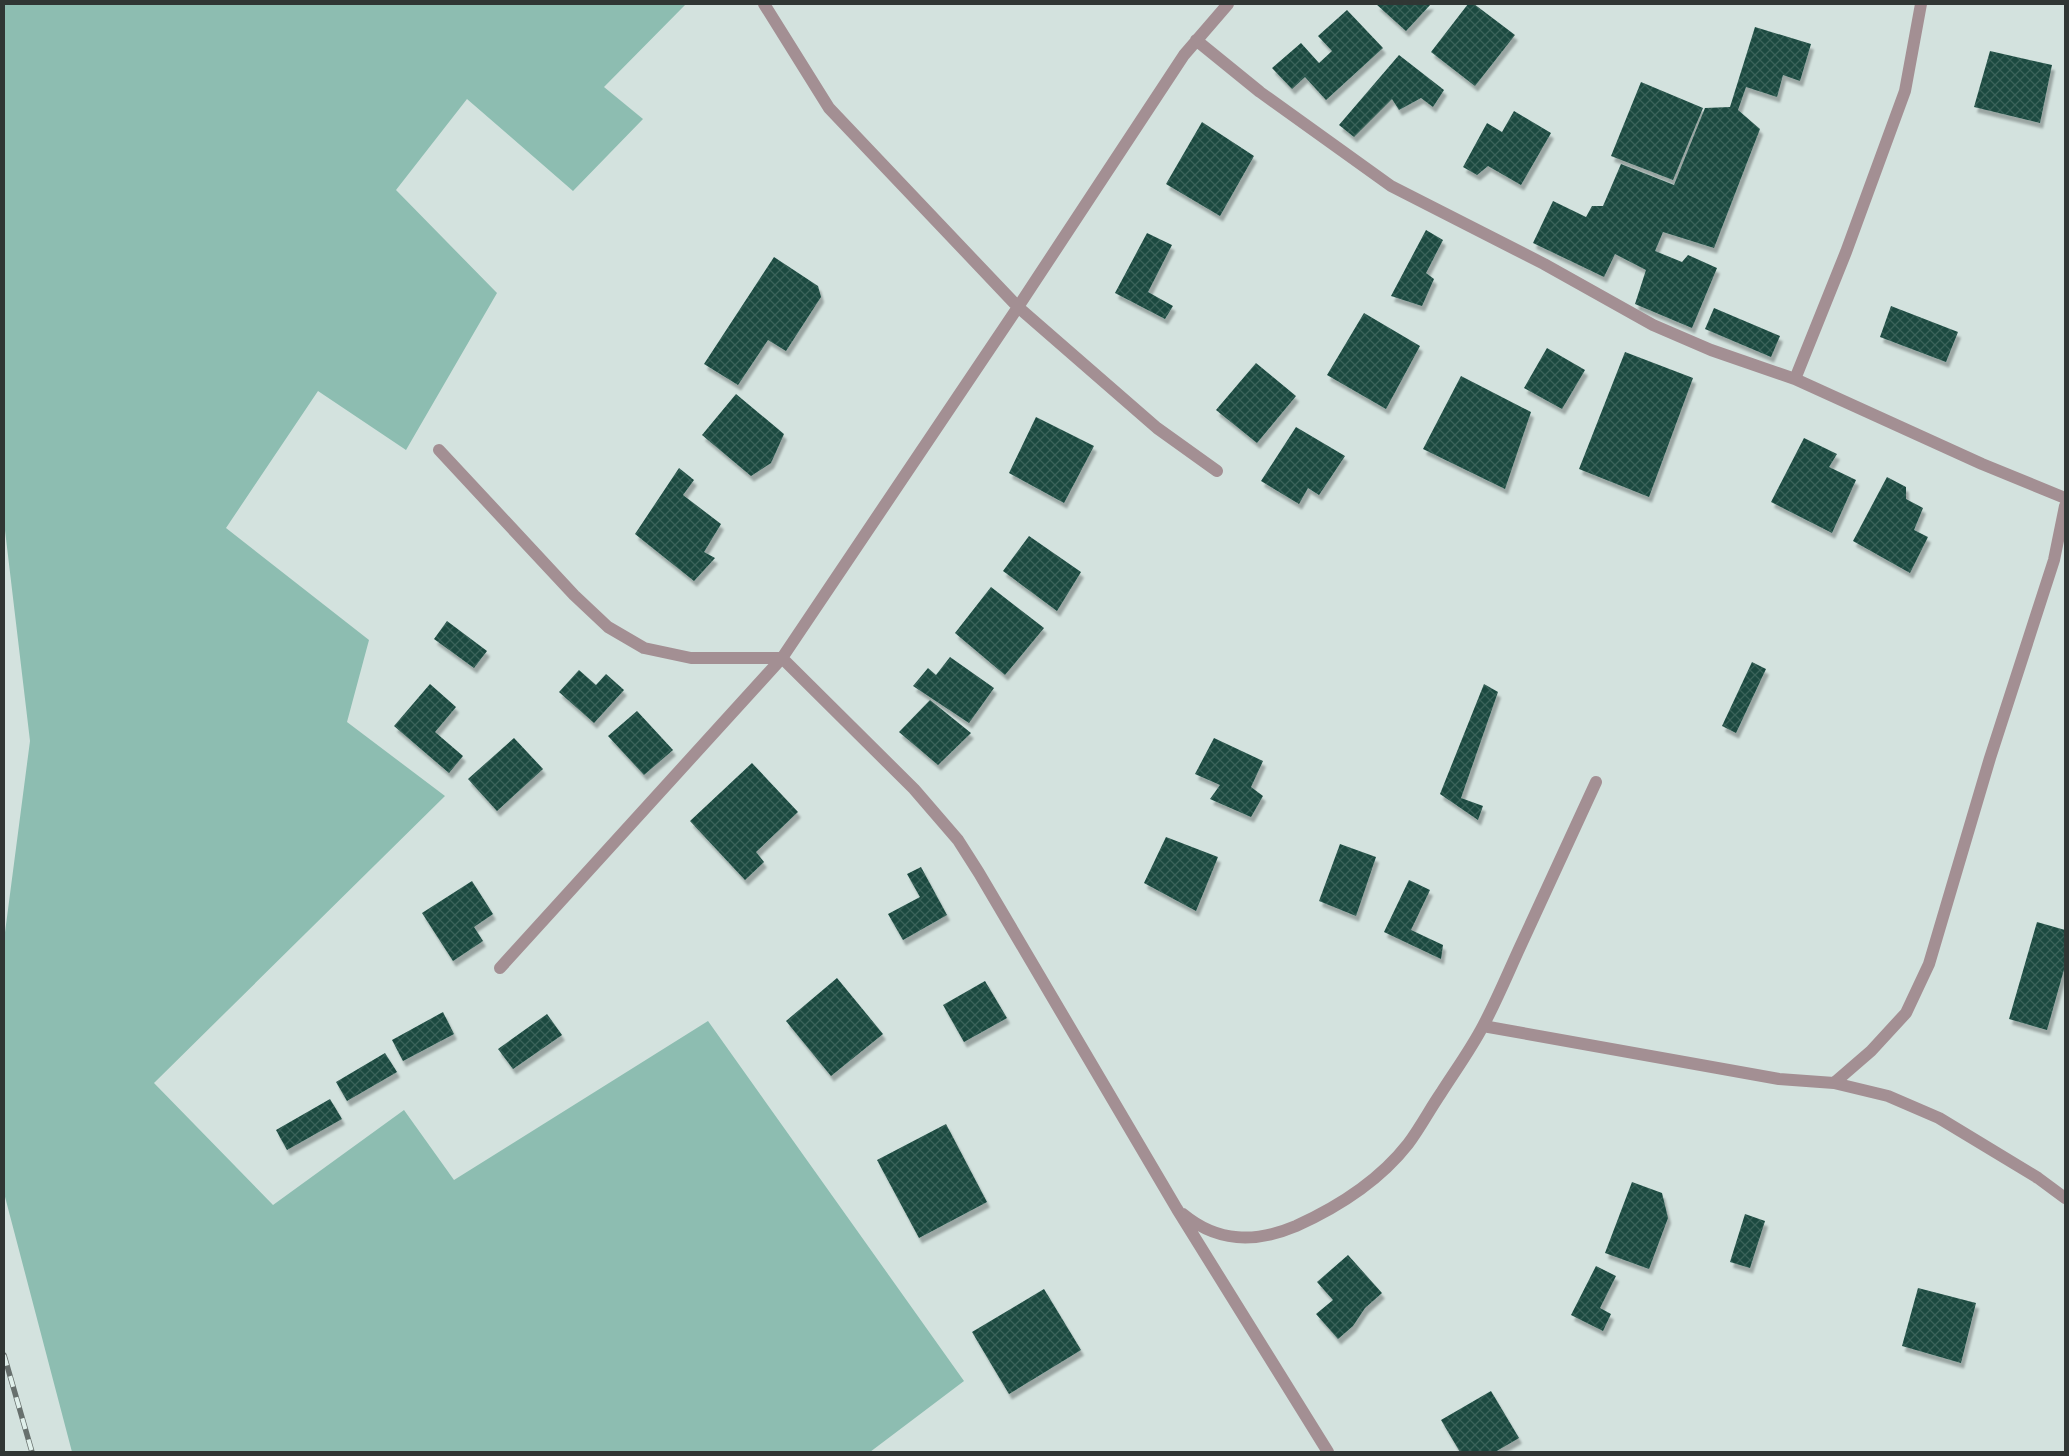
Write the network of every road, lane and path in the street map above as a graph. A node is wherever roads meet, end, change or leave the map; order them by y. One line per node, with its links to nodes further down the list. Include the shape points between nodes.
1 (764, 4): 5 (street, via 829,108)
2 (1228, 4): 4 (street)
3 (1921, 4): 6 (street, via 1905,91)
4 (1196, 40): 5 (street); 6 (street, via 1260,92 1391,186 1544,264 1652,325)
5 (1018, 308): 8 (street, via 1157,428); 11 (street)
6 (1795, 380): 9 (street)
7 (439, 450): 11 (street, via 608,627 644,648 691,658)
8 (1217, 471)
9 (2065, 498)
10 (2065, 506): 15 (street, via 2054,560 1990,758 1929,964 1906,1013 1871,1051)
11 (782, 658): 13 (street); 17 (street, via 914,789 958,840)
12 (1596, 782): 14 (street)
13 (500, 968)
14 (1483, 1026): 15 (street, via 1779,1079); 17 (street, via 1408,1144 1368,1184 1321,1214 1274,1235 1252,1239 1210,1231)
15 (1834, 1083): 16 (street, via 1888,1096 1939,1118)
16 (2065, 1198)
17 (1177, 1209): 18 (street)
18 (1328, 1452)

